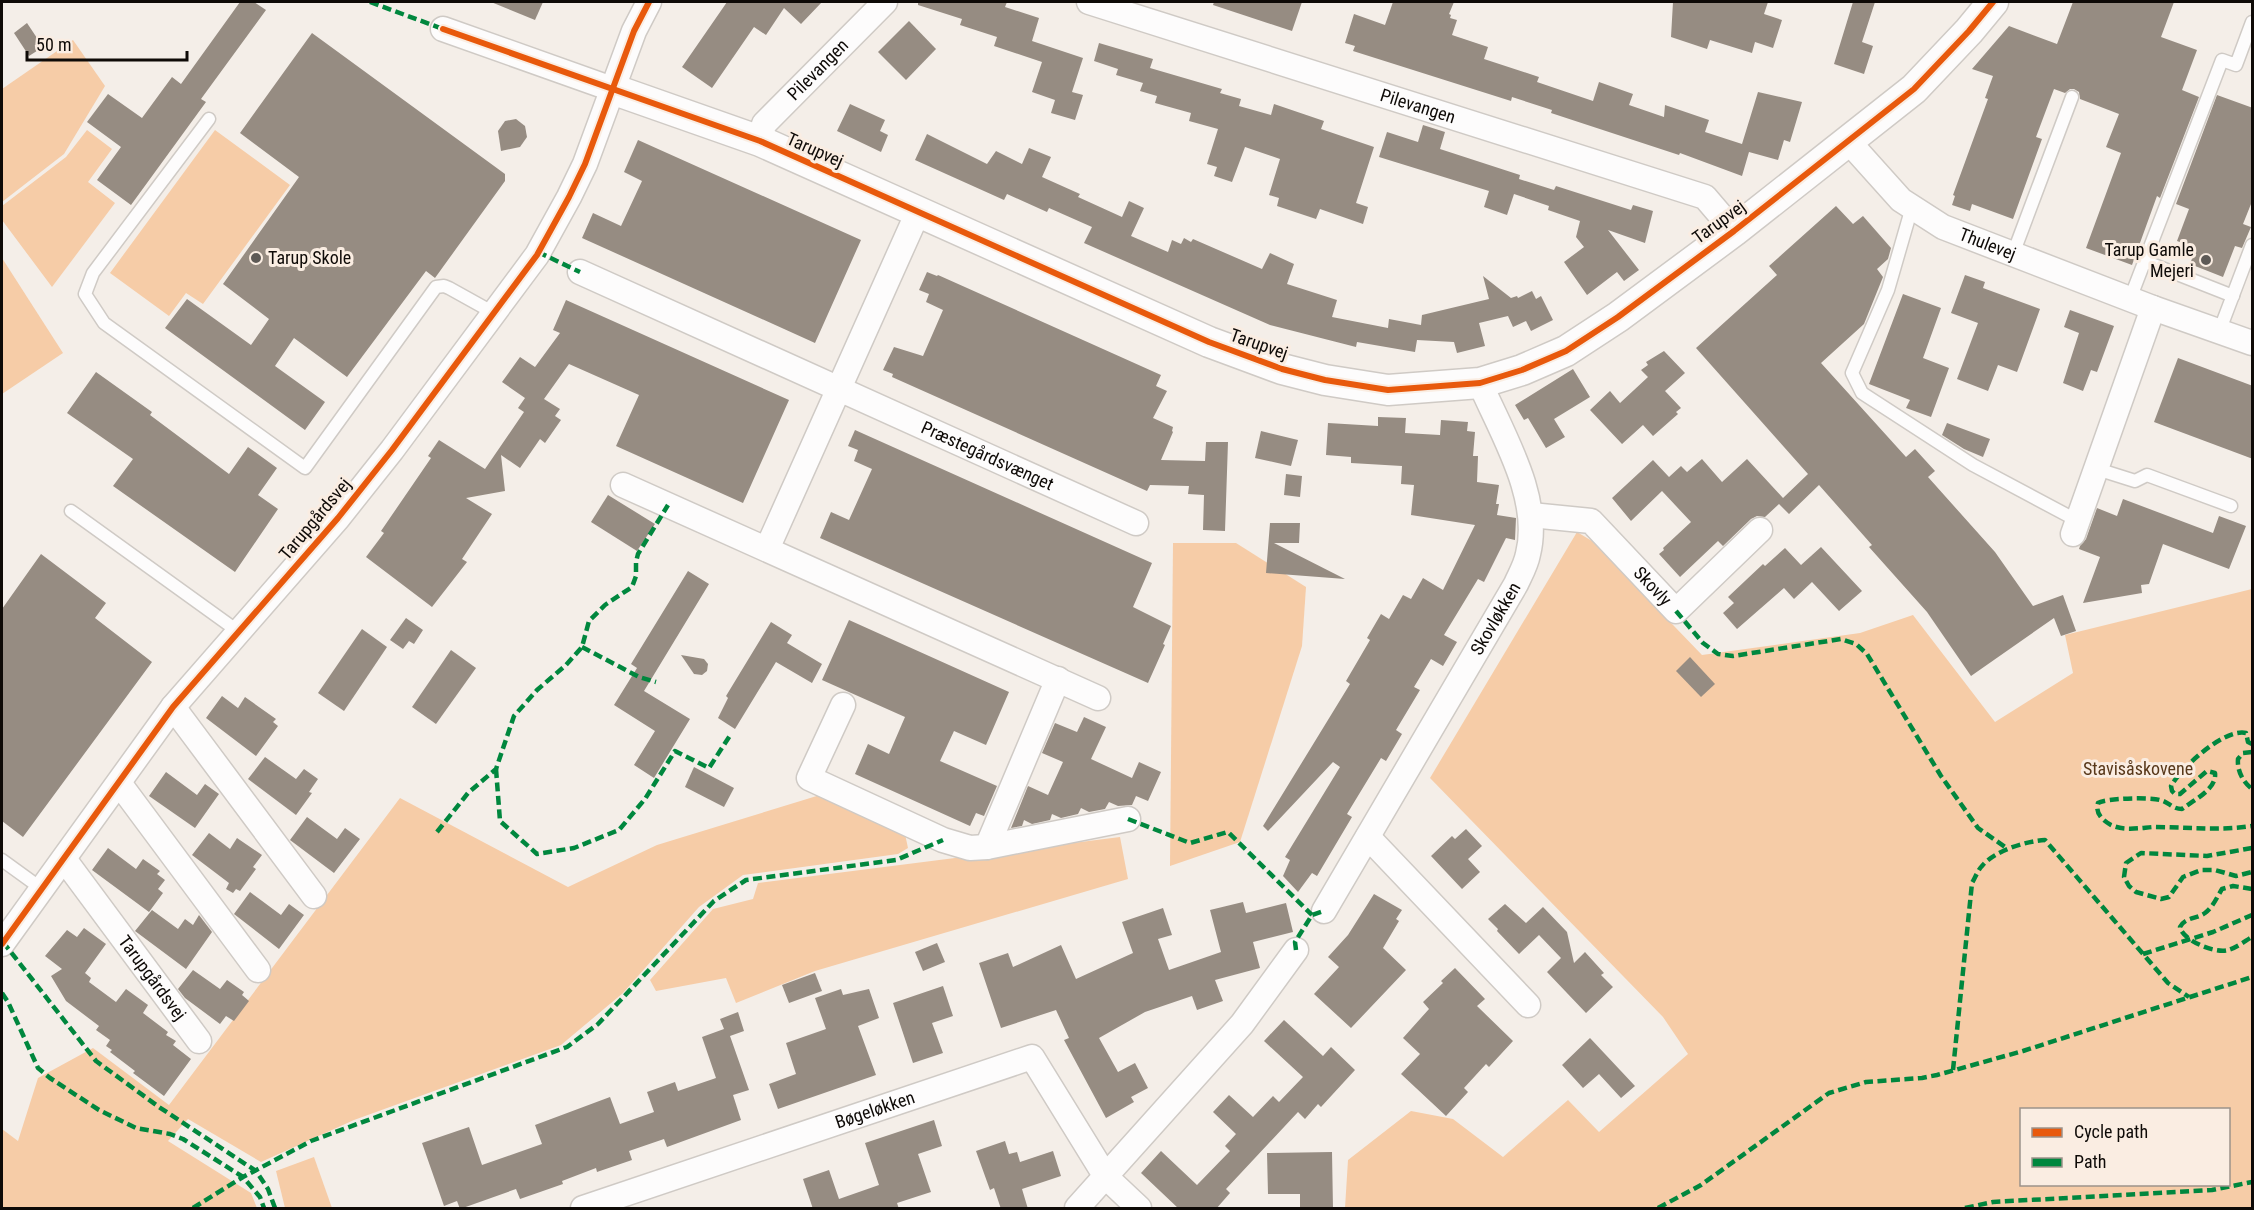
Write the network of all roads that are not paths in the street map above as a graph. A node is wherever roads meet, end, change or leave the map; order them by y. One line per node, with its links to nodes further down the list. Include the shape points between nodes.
1 (649, 2): 7 (street, Tarupgårdsvej)
2 (885, 2): 10 (street, Pilevangen, via 764,124)
3 (1089, 2): 14 (street, Pilevangen, via 1705,197)
4 (1994, 2): 11 (street, Tarupvej, via 1914,89)
5 (2253, 22): 17 (lane, via 2236,65 2222,60)
6 (443, 28): 7 (street, Tarupvej)
7 (612, 89): 10 (street, Tarupvej); 22 (street, Tarupgårdsvej, via 570,197 537,255)
8 (2072, 97): 16 (lane)
9 (209, 119): 22 (lane, via 93,273 85,294 104,323 305,468 436,287 449,288)
10 (760, 141): 13 (street, Tarupvej)
11 (1848, 141): 12 (street, Thulevej, via 1901,200); 14 (street, Tarupvej)
12 (1912, 207): 16 (street, Thulevej, via 1943,227); 33 (lane, via 1888,290 1852,373 1862,393)
13 (918, 212): 25 (street, Tarupvej, via 1209,342 1282,369 1388,390); 26 (street)
14 (1734, 231): 25 (street, Tarupvej, via 1566,351)
15 (2253, 245): 19 (lane)
16 (2013, 254): 20 (street, Thulevej)
17 (2144, 261): 19 (lane); 20 (lane)
18 (580, 272): 26 (street, Præstegårdsvænget)
19 (2233, 296): 23 (lane)
20 (2130, 299): 21 (street, Thulevej)
21 (2153, 308): 23 (street, Thulevej); 27 (street)
22 (494, 313): 36 (street, Tarupgårdsvej, via 338,518)
23 (2219, 332): 24 (street, Thulevej)
24 (2253, 344)
25 (1480, 383): 31 (street, Skovløkken, via 1522,480)
26 (838, 390): 32 (street, Præstegårdsvænget); 35 (street)
27 (2097, 469): 29 (lane, via 2135,481 2147,475); 33 (street)
28 (623, 485): 35 (street)
29 (2231, 506)
30 (71, 511): 36 (lane)
31 (1531, 515): 34 (street, Skovly, via 1591,521 1676,611); 43 (street, Skovløkken, via 1528,555 1516,584)
32 (1136, 523)
33 (2076, 527)
34 (1760, 530)
35 (767, 549): 37 (street)
36 (238, 632): 40 (street, Tarupgårdsvej)
37 (1058, 679): 38 (street); 44 (street)
38 (1098, 698)
39 (843, 705): 44 (street, via 809,778 943,840 970,848)
40 (173, 707): 41 (street, Tarupgårdsvej); 48 (street)
41 (119, 783): 45 (street, Tarupgårdsvej); 52 (street)
42 (1128, 819): 44 (street)
43 (1368, 837): 49 (street, Skovløkken); 53 (street)
44 (987, 847)
45 (64, 859): 47 (street, Tarupgårdsvej); 54 (street, Tarupgårdsvej)
46 (2, 860): 47 (lane)
47 (42, 889): 50 (street, Tarupgårdsvej)
48 (314, 896)
49 (1324, 911)
50 (2, 944)
51 (1296, 950): 55 (street, via 1242,1023)
52 (258, 970)
53 (1528, 1005)
54 (199, 1041)
55 (1106, 1177): 56 (street, Bøgeløkken, via 1032,1057); 57 (street); 58 (street, Bøgeløkken)
56 (583, 1209)
57 (1077, 1209)
58 (1139, 1209)

